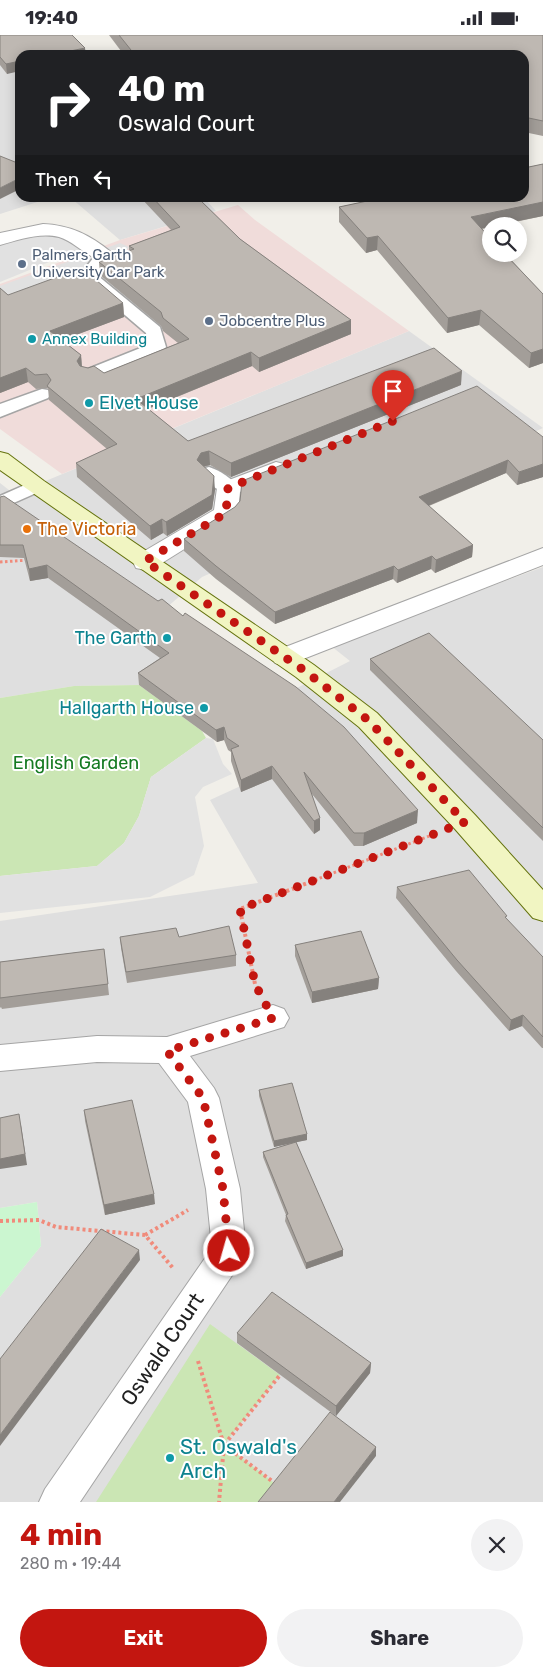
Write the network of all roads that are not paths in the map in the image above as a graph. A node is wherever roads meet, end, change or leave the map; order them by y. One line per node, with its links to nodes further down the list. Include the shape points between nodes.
1 (0, 239): 2 (street, via 46,229 70,233)
2 (104, 256): 3 (lane, via 87,276 154,331 156,347)
3 (89, 375)
4 (42, 394): 5 (lane)
5 (0, 411)
6 (0, 459): 9 (street)
7 (292, 462): 10 (street)
8 (209, 473): 10 (lane)
9 (36, 486): 11 (lane); 13 (street)
10 (228, 488): 13 (street, via 226,513)
11 (0, 503)
12 (543, 556): 14 (street)
13 (145, 561): 14 (street)
14 (284, 657): 15 (street, via 368,720)
15 (543, 910)
16 (273, 1018): 17 (street)
17 (167, 1051): 18 (street, via 96,1049); 19 (street, Oswald Court, via 203,1098 223,1189 229,1251)
18 (0, 1058)
19 (58, 1502)

